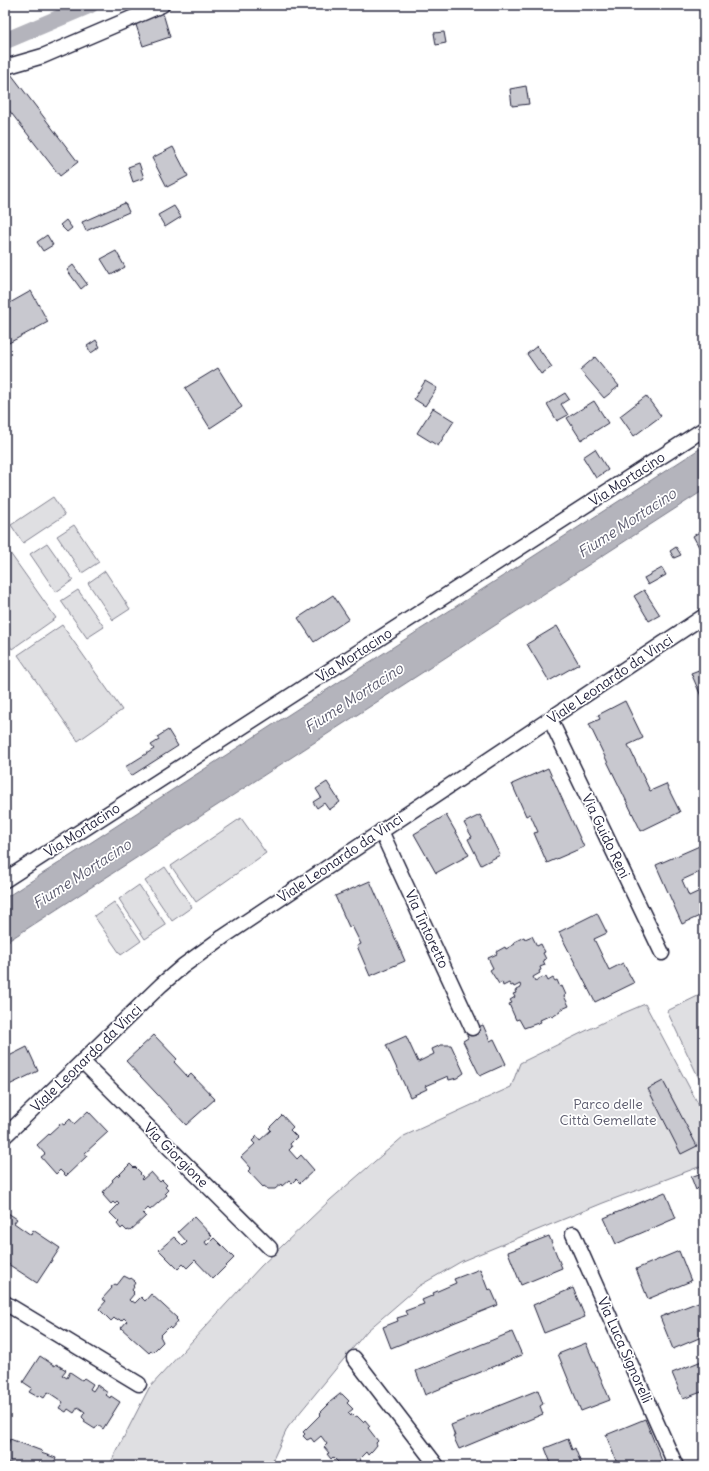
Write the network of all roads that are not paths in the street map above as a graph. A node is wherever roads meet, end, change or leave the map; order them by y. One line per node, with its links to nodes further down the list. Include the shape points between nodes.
1 (162, 5): 2 (street, via 43,56)
2 (5, 67)
3 (704, 429): 7 (street, Via Mortacino)
4 (704, 616): 5 (street, Viale Leonardo da Vinci)
5 (550, 719): 6 (street, Viale Leonardo da Vinci); 8 (street, Via Guido Reni)
6 (381, 831): 9 (street, Via Tintoretto); 10 (street, Viale Leonardo da Vinci, via 184,966)
7 (5, 880)
8 (662, 953)
9 (472, 1028)
10 (82, 1062): 11 (street, Viale Leonardo da Vinci); 13 (street, Via Giorgione)
11 (5, 1136)
12 (573, 1234): 18 (street, Via Luca Signorelli)
13 (270, 1248)
14 (5, 1303): 16 (street)
15 (354, 1358): 17 (street)
16 (139, 1384)
17 (437, 1466)
18 (676, 1466)

